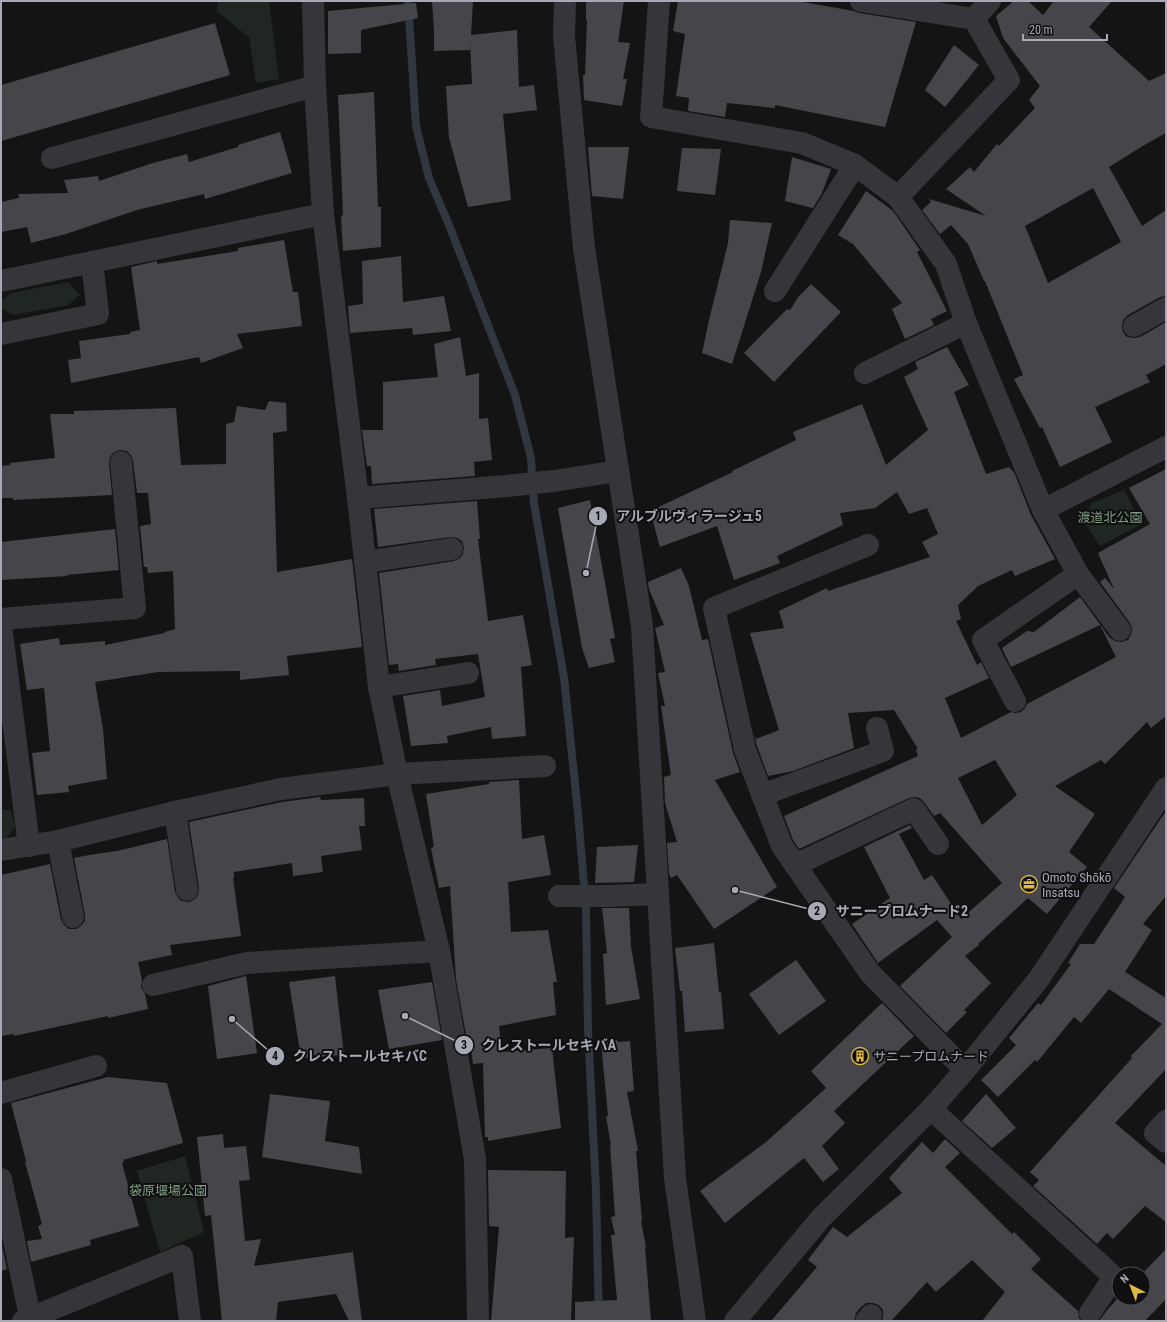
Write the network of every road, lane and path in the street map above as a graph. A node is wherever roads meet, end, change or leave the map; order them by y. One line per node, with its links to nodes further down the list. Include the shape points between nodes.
1 (313, 1): 7 (street)
2 (565, 1): 22 (street, via 564,36 584,248)
3 (659, 1): 9 (street, via 651,117 802,143)
4 (861, 1): 6 (street)
5 (990, 1): 6 (street)
6 (974, 19): 10 (street, via 1009,80)
7 (315, 86): 8 (street); 11 (street)
8 (52, 158)
9 (855, 165): 10 (street); 14 (street)
10 (898, 197): 16 (street, via 946,264)
11 (323, 214): 12 (street); 23 (street)
12 (92, 262): 13 (street); 18 (street, via 98,314)
13 (1, 281)
14 (775, 291)
15 (1166, 308): 17 (street)
16 (966, 323): 19 (street); 24 (street)
17 (1134, 326)
18 (1, 334)
19 (864, 373)
20 (1166, 446): 24 (street)
21 (121, 462): 29 (street, via 135,608)
22 (618, 471): 23 (street, via 507,486); 47 (street, via 642,626)
23 (358, 498): 27 (street)
24 (1043, 510): 28 (street)
25 (868, 546): 39 (street, via 714,608 745,750)
26 (452, 549): 27 (street)
27 (365, 562): 33 (street)
28 (1078, 574): 31 (street); 34 (street, via 983,640)
29 (1, 619)
30 (1, 625): 43 (street)
31 (1120, 630)
32 (468, 673): 33 (street)
33 (379, 688): 37 (street)
34 (1015, 701)
35 (877, 728): 39 (street, via 883,751)
36 (545, 766): 37 (street)
37 (397, 774): 40 (street, via 281,789); 50 (street)
38 (1166, 788): 53 (street, via 1038,980)
39 (762, 795): 45 (street, via 782,846)
40 (175, 812): 41 (street); 46 (street)
41 (58, 841): 43 (street); 49 (street)
42 (938, 844): 45 (street, via 914,809)
43 (29, 846): 44 (street)
44 (1, 850)
45 (795, 865): 53 (street, via 870,973)
46 (187, 890)
47 (658, 894): 48 (street); 63 (street, via 675,1178)
48 (559, 896)
49 (74, 917)
50 (439, 951): 51 (street, via 247,963); 62 (street, via 475,1159)
51 (153, 985)
52 (96, 1066): 54 (street)
53 (965, 1070): 55 (street)
54 (1, 1093)
55 (931, 1108): 59 (street, via 1114,1277); 64 (street, via 821,1218)
56 (1166, 1120): 57 (street, via 1155,1133)
57 (1166, 1142)
58 (1, 1179): 60 (street)
59 (1090, 1312)
60 (28, 1320): 61 (street, via 182,1256)
61 (190, 1321)
62 (478, 1321)
63 (695, 1321)
64 (735, 1321)

